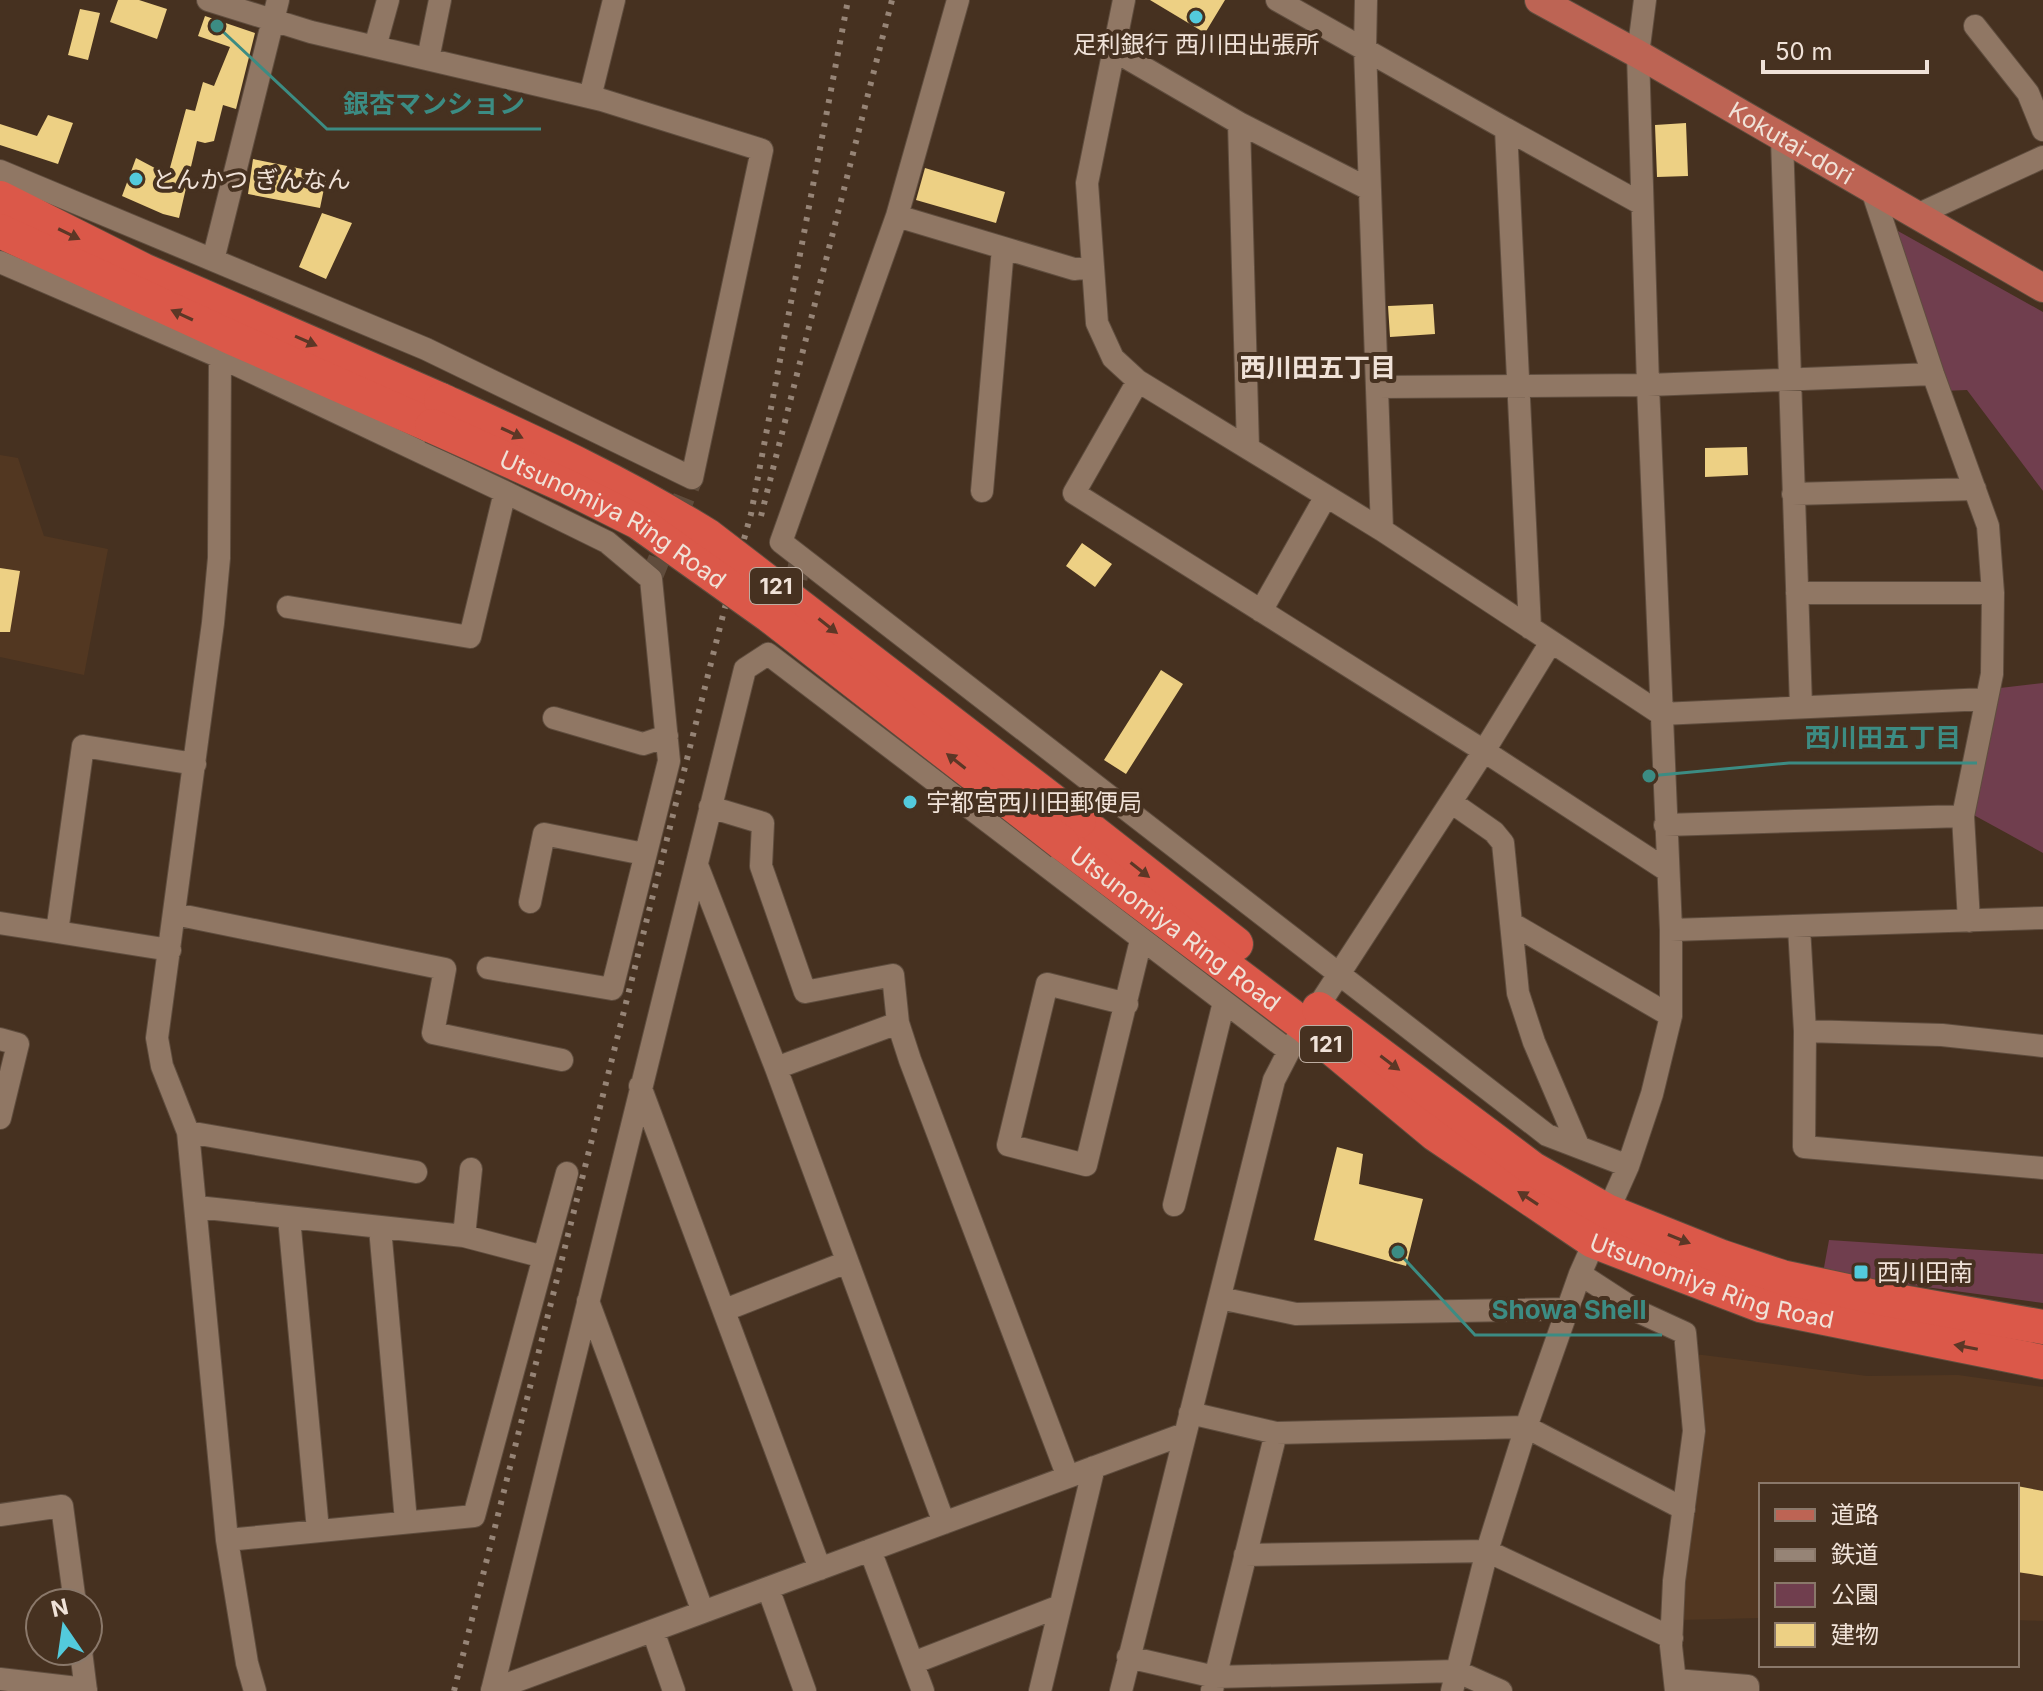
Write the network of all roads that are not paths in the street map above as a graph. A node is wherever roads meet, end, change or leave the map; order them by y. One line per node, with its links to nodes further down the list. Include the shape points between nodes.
1 (208, 0): 11 (street)
2 (388, 0): 13 (street)
3 (440, 0): 17 (street)
4 (614, 0): 18 (street)
5 (958, 0): 30 (street)
6 (1124, 0): 15 (street)
7 (1277, 0): 14 (street)
8 (1366, 0): 14 (street)
9 (1539, 0): 16 (main road, Kokutai-dori)
10 (1645, 0): 16 (street)
11 (276, 10): 13 (street); 33 (street)
12 (1975, 26): 21 (street, via 2028,93)
13 (375, 47): 17 (street)
14 (1365, 48): 20 (street); 25 (street)
15 (1115, 51): 19 (street); 35 (street, via 1087,183)
16 (1638, 54): 22 (main road, Kokutai-dori); 28 (street)
17 (428, 59): 18 (street)
18 (590, 97): 33 (street, via 762,150 692,478 426,349)
19 (1239, 123): 25 (street); 45 (street)
20 (1506, 129): 28 (street); 43 (street)
21 (2043, 130)
22 (1782, 139): 26 (main road, Kokutai-dori); 39 (street)
23 (2043, 157): 29 (street)
24 (0, 171): 33 (street)
25 (1369, 189): 42 (street)
26 (1872, 190): 29 (main road, Kokutai-dori); 38 (street)
27 (0, 198): 44 (highway, Utsunomiya Ring Road / 121, one-way to 44)
28 (1642, 204): 41 (street)
29 (1917, 215): 36 (main road, Kokutai-dori)
30 (897, 216): 32 (street); 84 (street, via 781,542)
31 (0, 231): 44 (highway, Utsunomiya Ring Road / 121, one-way to 31)
32 (1003, 248): 35 (street, via 1074,269); 47 (street)
33 (213, 260)
34 (0, 262): 37 (street)
35 (1092, 267): 40 (street, via 1097,323 1113,358)
36 (2043, 288)
37 (220, 357): 48 (street); 64 (street, via 219,558)
38 (1933, 374): 39 (street); 46 (street)
39 (1789, 380): 41 (street); 49 (street)
40 (1138, 381): 45 (street); 55 (street, via 1074,493)
41 (1648, 385): 43 (street); 60 (street)
42 (1377, 387): 43 (street); 51 (street)
43 (1518, 387): 56 (street)
44 (436, 413): 89 (highway, Utsunomiya Ring Road / 121, bridge, via 638,522 1070,832)
45 (1248, 448): 50 (street)
46 (1975, 489): 49 (street); 53 (street, via 1988,526)
47 (982, 491)
48 (505, 492): 54 (street, via 470,637); 62 (street, via 607,542 651,579)
49 (1793, 494): 52 (street)
50 (1326, 496): 51 (street); 55 (street)
51 (1382, 530): 56 (street)
52 (1797, 593): 53 (street); 59 (street)
53 (1993, 593): 58 (street, via 1992,674)
54 (288, 607)
55 (1261, 611): 63 (street)
56 (1530, 628): 57 (street)
57 (1551, 642): 60 (street); 63 (street)
58 (1986, 699): 59 (street); 67 (street)
59 (1801, 706): 60 (street)
60 (1661, 714): 68 (street)
61 (554, 718): 62 (street, via 643,744)
62 (667, 736): 69 (street, via 669,761)
63 (1484, 751): 65 (street); 71 (street)
64 (195, 764): 73 (street); 80 (street, via 83,746)
65 (1451, 802): 77 (street, via 1503,843); 84 (street)
66 (710, 807): 70 (street); 81 (street, via 745,669 768,654); 88 (street, via 763,823 761,866 805,992 893,975)
67 (1963, 816): 68 (street); 75 (street)
68 (1665, 825): 71 (street)
69 (644, 854): 72 (street, via 544,834); 83 (street, via 612,989)
70 (697, 865): 94 (street); 95 (street)
71 (1668, 871): 79 (street)
72 (530, 902)
73 (175, 914): 82 (street); 93 (street, via 445,969 433,1033)
74 (2043, 918): 75 (street)
75 (1969, 921): 78 (street)
76 (0, 923): 80 (street)
77 (1511, 923): 87 (street); 98 (street, via 1518,993)
78 (1799, 927): 79 (street); 90 (street)
79 (1671, 930): 87 (street)
80 (57, 932): 82 (street)
81 (1141, 940): 85 (street); 86 (street)
82 (170, 950): 97 (street, via 157,1038 162,1066)
83 (488, 968)
84 (1339, 974): 89 (street); 98 (street, via 1547,1135)
85 (1224, 1002): 89 (street); 104 (street)
86 (1127, 1004): 86 (street, via 1086,1165 1008,1145 1047,984)
87 (1671, 1016): 99 (street)
88 (898, 1023): 94 (street); 123 (street)
89 (1304, 1028): 107 (highway, Utsunomiya Ring Road / 121, via 1533,1169); 113 (street, via 1274,1080)
90 (1805, 1031): 92 (street, via 1942,1035); 100 (street, via 1804,1147)
91 (0, 1039): 96 (street, via 18,1044)
92 (2043, 1046)
93 (562, 1060)
94 (776, 1068): 111 (street)
95 (640, 1086): 114 (street); 116 (street)
96 (0, 1118)
97 (188, 1132): 102 (street); 105 (street)
98 (1578, 1145): 99 (street)
99 (1628, 1166): 107 (street)
100 (2043, 1168)
101 (471, 1169): 109 (street)
102 (416, 1172)
103 (567, 1173): 110 (street)
104 (1174, 1205)
105 (197, 1207): 106 (street); 129 (street)
106 (289, 1218): 108 (street); 128 (street)
107 (1600, 1226): 112 (street); 117 (highway, Utsunomiya Ring Road / 121, one-way to 117, via 1782,1277); 118 (highway, Utsunomiya Ring Road / 121, one-way to 107, via 1760,1305)
108 (380, 1228): 109 (street); 126 (street)
109 (464, 1236): 110 (street)
110 (544, 1257): 126 (street, via 474,1516)
111 (847, 1262): 116 (street); 127 (street)
112 (1580, 1274): 115 (street); 124 (street, via 1637,1311 1685,1333 1694,1431)
113 (1220, 1298): 115 (street, via 1296,1314); 119 (street)
114 (588, 1301): 137 (street); 150 (street)
115 (1568, 1309): 120 (street)
116 (725, 1310): 133 (street)
117 (2043, 1327)
118 (2043, 1362)
119 (1187, 1423): 121 (street); 122 (street); 140 (street)
120 (1526, 1427): 121 (street); 124 (street); 131 (street)
121 (1276, 1433): 132 (street)
122 (1094, 1467): 123 (street); 136 (street)
123 (1068, 1477): 127 (street)
124 (1684, 1509): 139 (street)
125 (0, 1515): 134 (street, via 62,1506)
126 (406, 1521): 128 (street)
127 (944, 1523): 130 (street)
128 (318, 1530): 129 (street)
129 (227, 1540): 149 (street)
130 (870, 1550): 133 (street); 141 (street)
131 (1487, 1551): 132 (street); 139 (street); 144 (street)
132 (1245, 1555): 146 (street)
133 (820, 1569): 135 (street)
134 (73, 1587)
135 (768, 1588): 137 (street); 152 (street)
136 (1060, 1606): 141 (street); 154 (street)
137 (703, 1612): 138 (street)
138 (653, 1631): 145 (street); 151 (street)
139 (1672, 1638): 147 (street)
140 (1128, 1657): 146 (street); 155 (street)
141 (913, 1663): 153 (street)
142 (83, 1667): 148 (street)
143 (0, 1679): 148 (street)
144 (1454, 1681): 146 (street); 156 (street)
145 (532, 1684): 150 (street)
146 (1213, 1684)
147 (1676, 1686): 157 (street, via 1748,1686)
148 (86, 1690)
149 (255, 1691)
150 (492, 1691)
151 (674, 1691)
152 (805, 1691)
153 (923, 1691)
154 (1040, 1691)
155 (1121, 1691)
156 (1501, 1691)
157 (1748, 1691)

